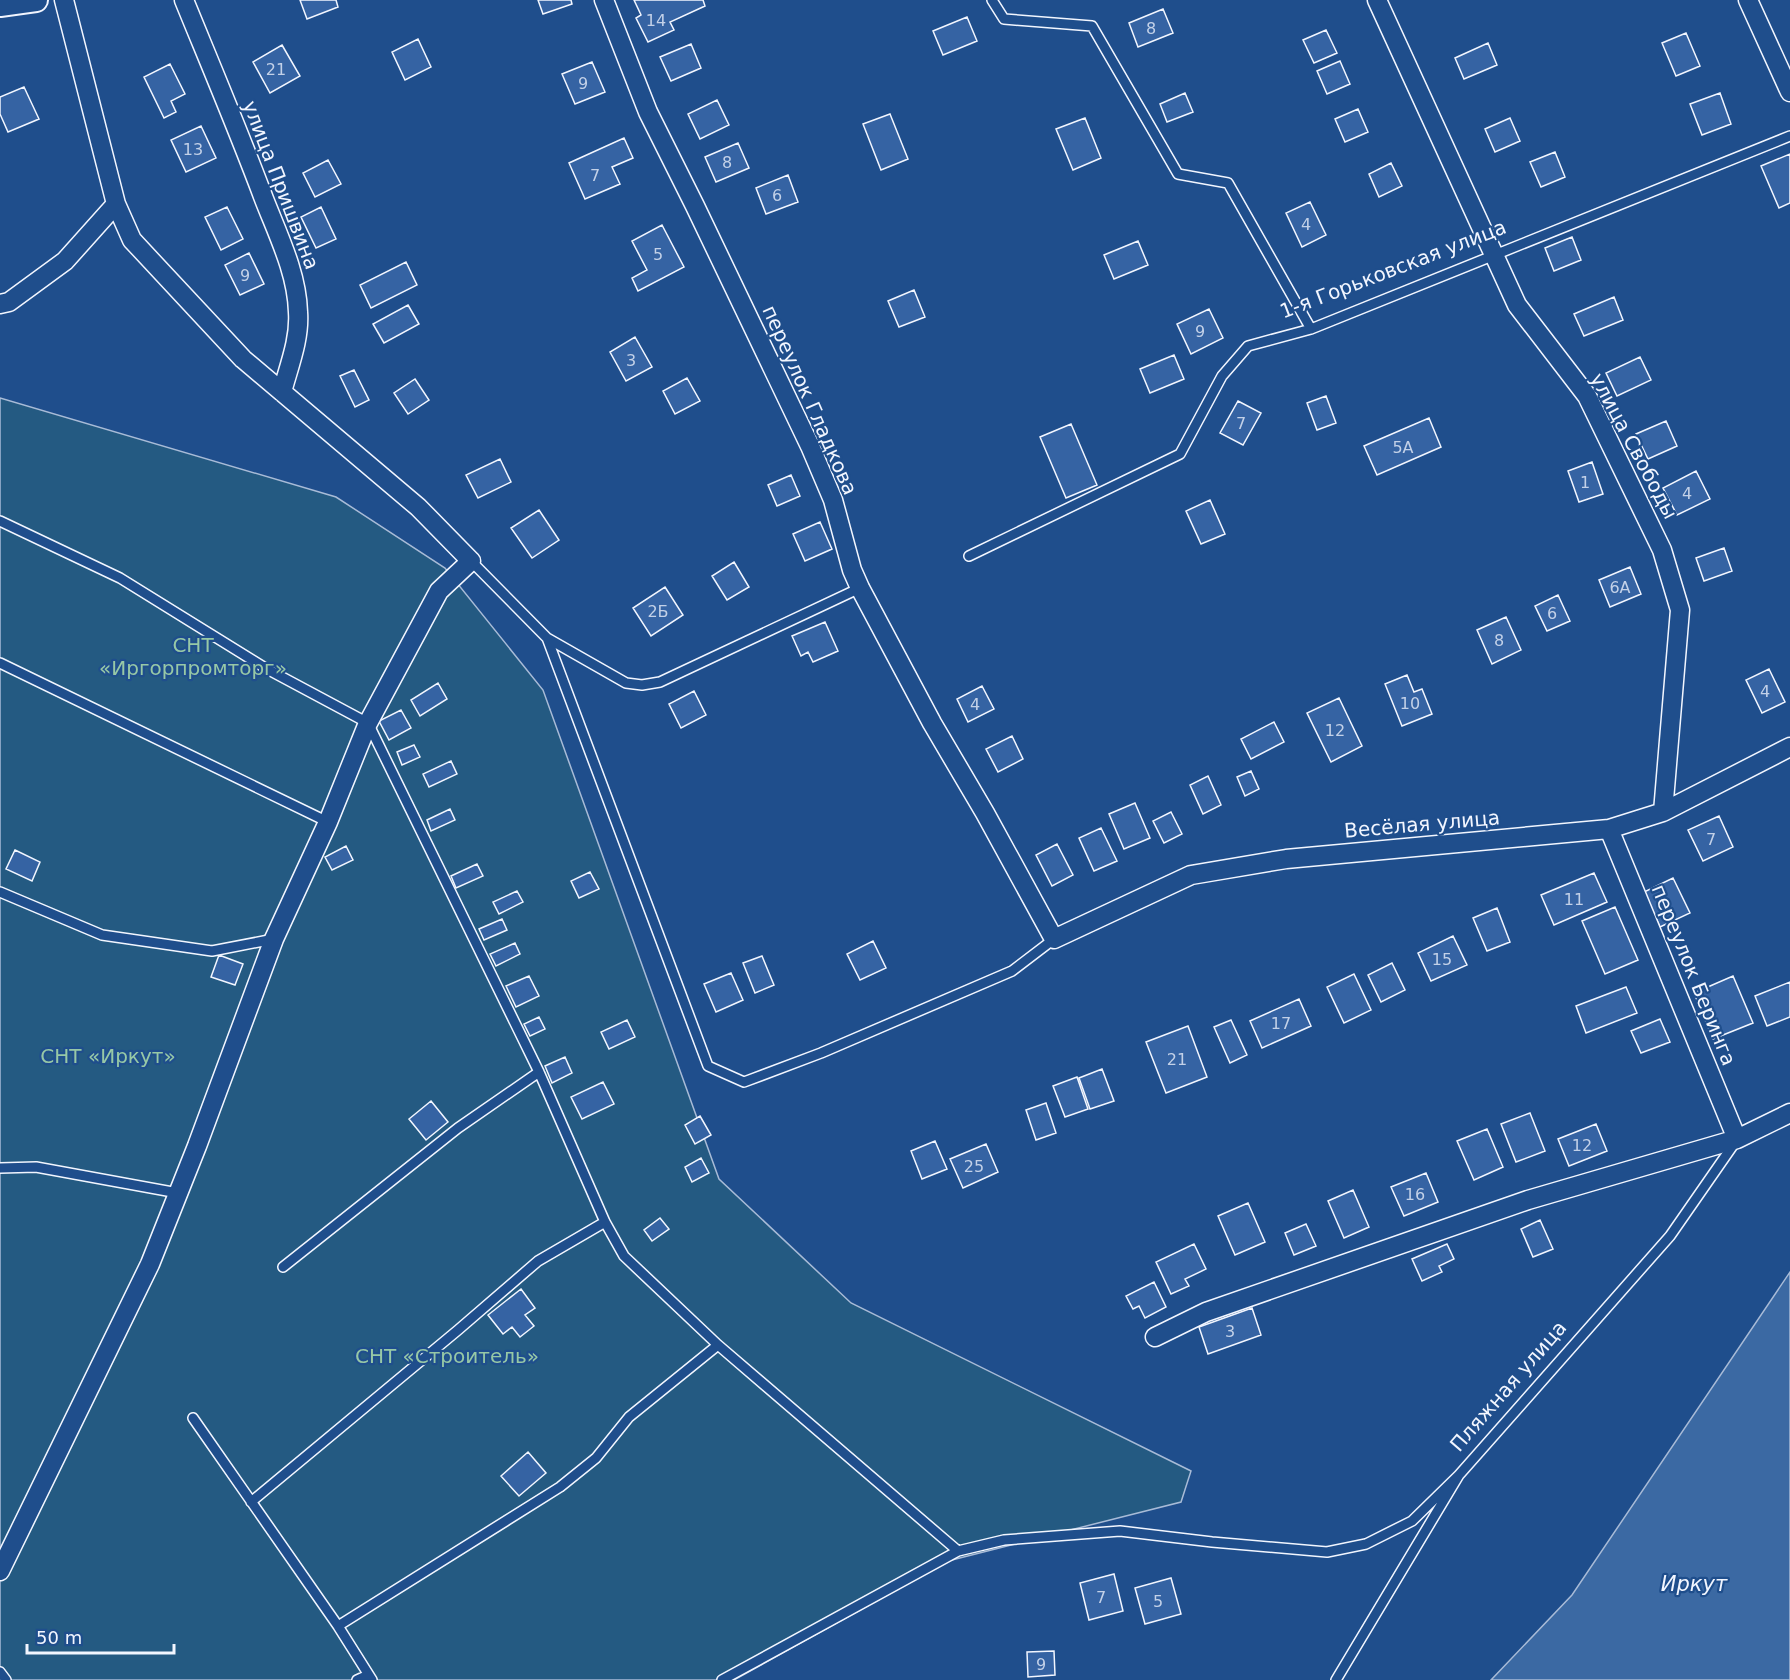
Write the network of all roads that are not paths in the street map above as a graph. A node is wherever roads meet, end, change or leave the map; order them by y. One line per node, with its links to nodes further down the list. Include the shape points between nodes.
1 (36, 0): 8 (street)
2 (64, 0): 11 (street)
3 (184, 0): 15 (street, улица Пришвина, via 243,142 296,289 296,336)
4 (604, 0): 19 (street, переулок Гладкова, via 648,112 810,446 833,500)
5 (992, 0): 14 (lane, via 1004,19 1092,26 1178,174 1228,183)
6 (1377, 0): 12 (street, улица Свободы)
7 (1748, 0): 9 (street)
8 (0, 5)
9 (1790, 92)
10 (1790, 136): 12 (lane, 1-я Горьковская улица)
11 (116, 204): 13 (street, via 65,261 9,302); 15 (street, via 132,240 150,262 243,359)
12 (1494, 256): 14 (lane, 1-я Горьковская улица); 24 (street, улица Свободы, via 1517,305 1587,396 1662,550 1680,610)
13 (0, 304)
14 (1311, 329): 17 (lane, 1-я Горьковская улица, via 1248,346 1222,376 1180,454)
15 (282, 392): 18 (street, via 418,507)
16 (0, 520): 22 (lane, via 120,578 267,669)
17 (969, 556)
18 (471, 561): 20 (lane); 22 (street, via 439,591)
19 (860, 588): 20 (lane, via 660,681 642,685 626,682); 29 (street, переулок Гладкова)
20 (547, 638): 29 (lane, via 708,1066 744,1082 1012,970)
21 (0, 663): 25 (lane)
22 (368, 723): 25 (street); 30 (lane)
23 (1790, 747): 24 (street, Весёлая улица)
24 (1663, 812): 26 (street, Весёлая улица)
25 (328, 822): 28 (street)
26 (1609, 829): 29 (street, Весёлая улица, via 1286,859 1191,875); 32 (street, переулок Беринга)
27 (0, 892): 28 (lane, via 102,935 212,951)
28 (274, 939): 34 (street)
29 (1054, 939)
30 (539, 1072): 35 (lane); 36 (lane, via 458,1128)
31 (1790, 1113): 32 (street)
32 (1737, 1138): 37 (street, via 1528,1200 1206,1312); 40 (lane, Пляжная улица, via 1670,1236)
33 (0, 1168): 34 (lane, via 36,1167)
34 (178, 1193): 43 (street, via 150,1264)
35 (605, 1222): 38 (lane, via 624,1256); 41 (lane, via 538,1261)
36 (283, 1267)
37 (1155, 1337)
38 (718, 1345): 42 (lane); 44 (lane, via 629,1417 596,1458 560,1487)
39 (193, 1418): 41 (lane)
40 (1460, 1474): 42 (lane, via 1412,1521 1366,1544 1327,1552 1120,1531 1004,1540); 50 (lane, Пляжная улица)
41 (251, 1502): 44 (lane)
42 (958, 1551): 49 (lane)
43 (0, 1571)
44 (338, 1626): 46 (lane)
45 (0, 1672): 47 (lane)
46 (370, 1677): 48 (lane)
47 (6, 1680)
48 (357, 1680)
49 (722, 1680)
50 (1336, 1680)

